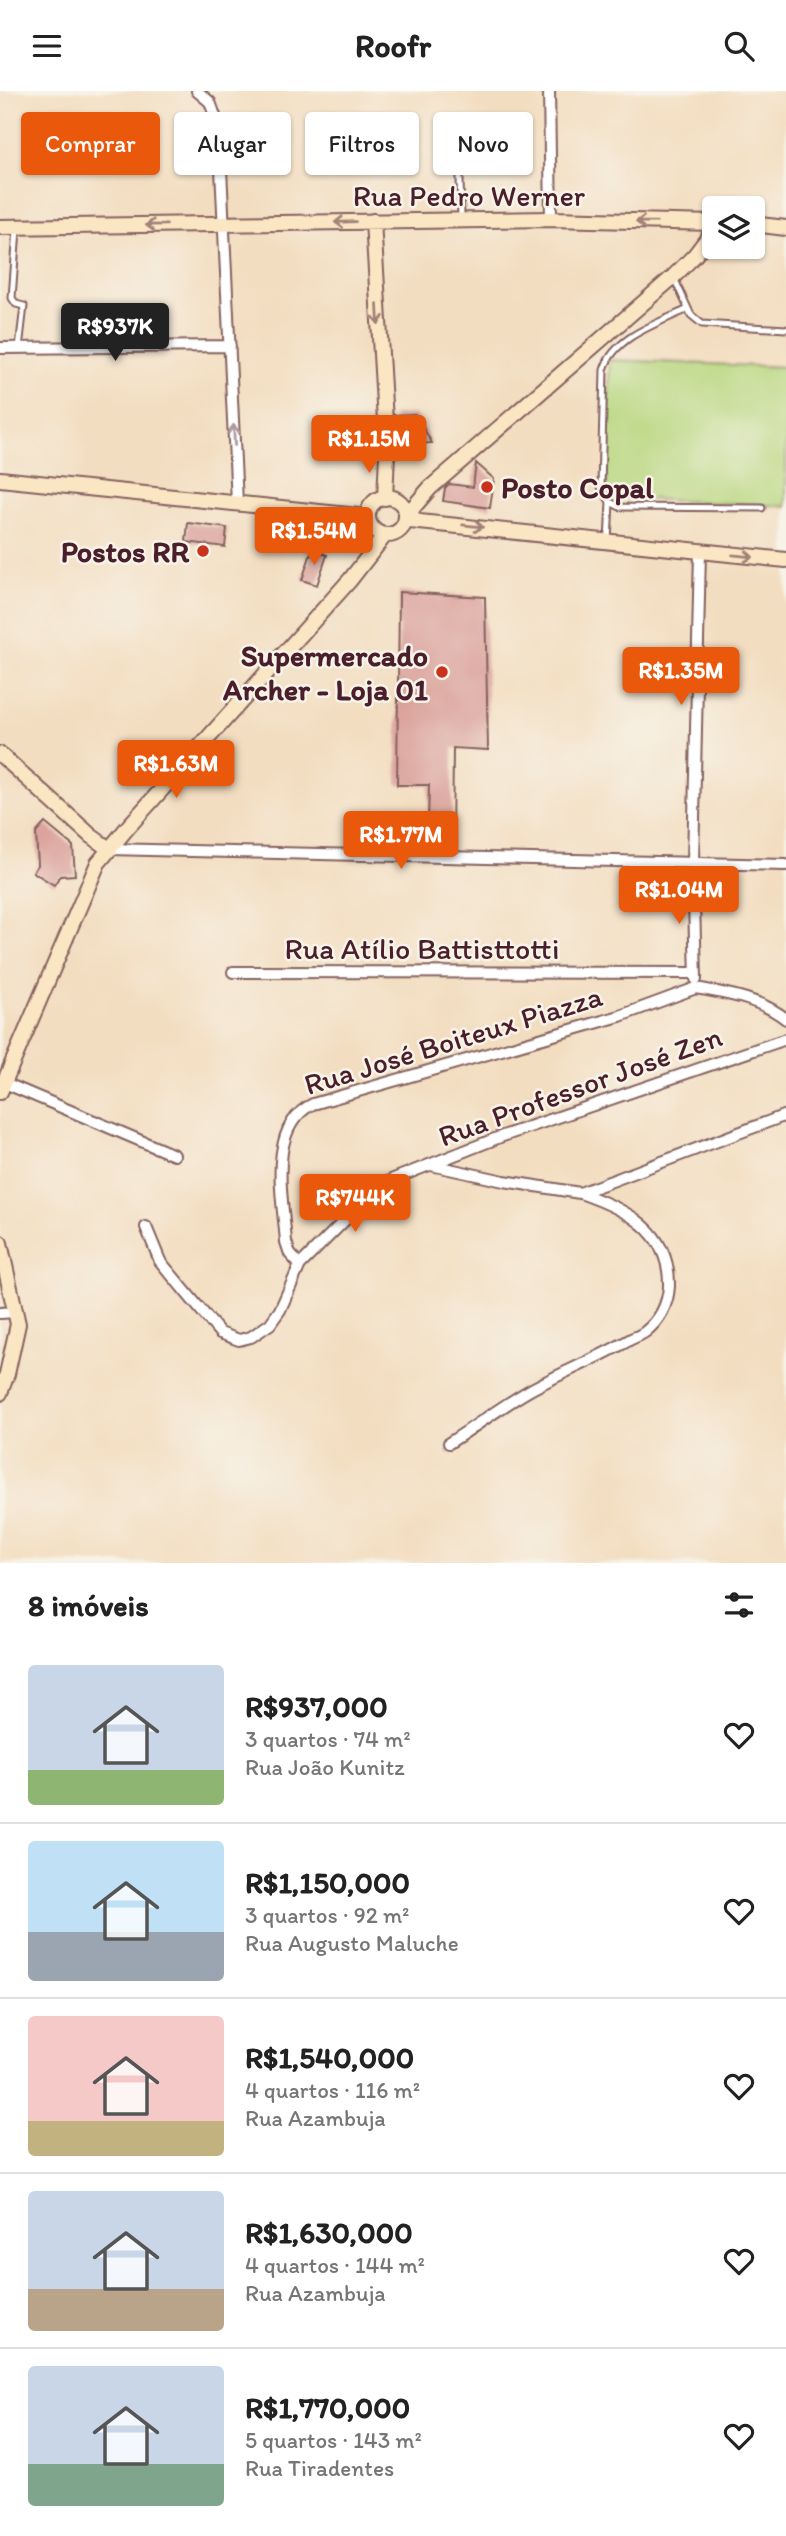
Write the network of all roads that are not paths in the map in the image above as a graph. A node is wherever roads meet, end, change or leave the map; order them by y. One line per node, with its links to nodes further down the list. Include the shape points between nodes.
1 (197, 91): 8 (street, via 210,102 219,127)
2 (549, 91): 4 (street)
3 (460, 175): 5 (lane)
4 (551, 219): 5 (main road, Rua Pedro Werner); 7 (main road, Rua Pedro Werner, one-way to 4)
5 (461, 220): 6 (main road, Rua Pedro Werner)
6 (373, 221): 8 (main road, Rua Pedro Werner, one-way to 8); 22 (main road, one-way to 22, via 387,454)
7 (702, 223)
8 (224, 225): 11 (main road, Rua Pedro Werner, one-way to 11); 17 (street)
9 (765, 226): 12 (main road)
10 (0, 227): 11 (main road, Rua Pedro Werner)
11 (17, 227): 19 (lane, via 12,298 24,306)
12 (786, 228)
13 (702, 246): 14 (main road)
14 (673, 277): 15 (lane); 21 (main road)
15 (688, 309): 16 (lane, via 702,324); 23 (lane, via 621,343 607,360 601,487)
16 (786, 329)
17 (230, 346): 19 (street); 24 (street, one-way to 17)
18 (0, 348): 19 (street)
19 (19, 348)
20 (0, 479): 24 (main road)
21 (429, 488): 25 (main road); 28 (main road, via 411,510)
22 (385, 498): 25 (main road); 27 (main road, via 372,504)
23 (610, 502): 26 (lane, via 620,507); 30 (lane)
24 (237, 503): 27 (main road)
25 (400, 503): 28 (main road)
26 (762, 508)
27 (368, 517): 29 (main road, via 373,529)
28 (411, 521): 29 (main road); 30 (main road, one-way to 30)
29 (385, 535): 34 (main road)
30 (608, 541): 31 (main road)
31 (700, 551): 32 (main road, one-way to 32); 35 (street)
32 (786, 560)
33 (0, 754): 34 (main road)
34 (109, 849): 35 (street); 42 (main road, via 98,863)
35 (694, 863): 36 (street); 38 (street)
36 (786, 865)
37 (233, 972): 38 (street, Rua Atílio Battisttotti)
38 (695, 973): 39 (street)
39 (696, 988): 40 (street, via 746,997); 49 (street, Rua José Boiteux Piazza, via 620,1016 301,1109 285,1135 281,1161 286,1242)
40 (786, 1019)
41 (786, 1039): 45 (street, Rua Professor José Zen)
42 (1, 1085): 44 (street)
43 (786, 1115): 46 (street)
44 (174, 1155)
45 (431, 1165): 46 (street); 49 (street, Rua Professor José Zen, via 391,1180 368,1197)
46 (580, 1193): 53 (street, via 627,1214 663,1246 669,1269 664,1311 644,1333 530,1390)
47 (146, 1227): 49 (street, Rua Professor José Zen, via 160,1261 220,1333 239,1340 270,1324)
48 (0, 1243): 50 (main road)
49 (300, 1265)
50 (16, 1311): 51 (street); 52 (main road, via 16,1340)
51 (0, 1313)
52 (0, 1393)
53 (449, 1443)

